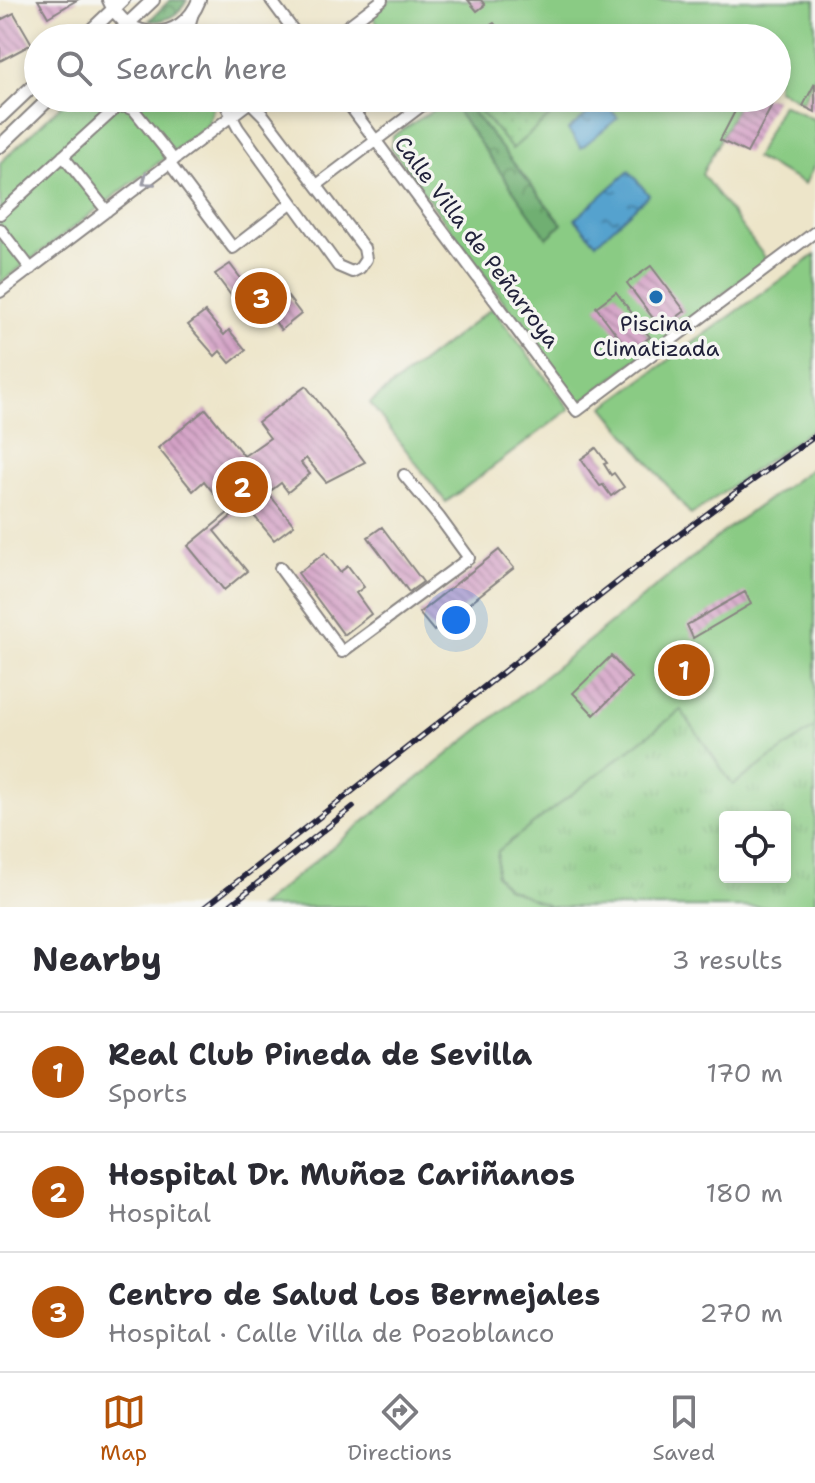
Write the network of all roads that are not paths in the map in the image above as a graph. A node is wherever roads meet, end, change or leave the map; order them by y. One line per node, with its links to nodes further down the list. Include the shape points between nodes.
1 (153, 0): 8 (main road)
2 (271, 0): 10 (street)
3 (382, 0): 5 (street)
4 (115, 3): 7 (main road); 8 (main road)
5 (369, 4): 11 (street)
6 (197, 6): 9 (main road)
7 (96, 24)
8 (128, 24)
9 (182, 24)
10 (289, 24)
11 (347, 24)
12 (24, 94): 21 (main road)
13 (35, 112): 24 (main road)
14 (112, 112): 25 (street)
15 (135, 112): 26 (street)
16 (229, 112): 22 (street)
17 (236, 112): 22 (street)
18 (261, 112): 27 (street)
19 (355, 112): 23 (street, Calle Villa de Peñarroya)
20 (413, 112): 23 (street)
21 (0, 117)
22 (231, 117): 26 (street); 28 (street)
23 (376, 140): 27 (street); 32 (street, Calle Villa de Peñarroya, via 577,411)
24 (0, 146)
25 (63, 156): 29 (street); 30 (street)
26 (172, 162): 28 (street, via 233,248); 29 (street, one-way to 29)
27 (317, 185): 28 (street, via 364,248 366,259 360,268 352,272 338,266)
28 (291, 203)
29 (107, 211): 33 (street)
30 (0, 214)
31 (0, 229): 33 (street)
32 (815, 232)
33 (31, 269): 34 (street)
34 (0, 292)
35 (404, 475): 36 (street, via 469,558 342,652)
36 (280, 568)

